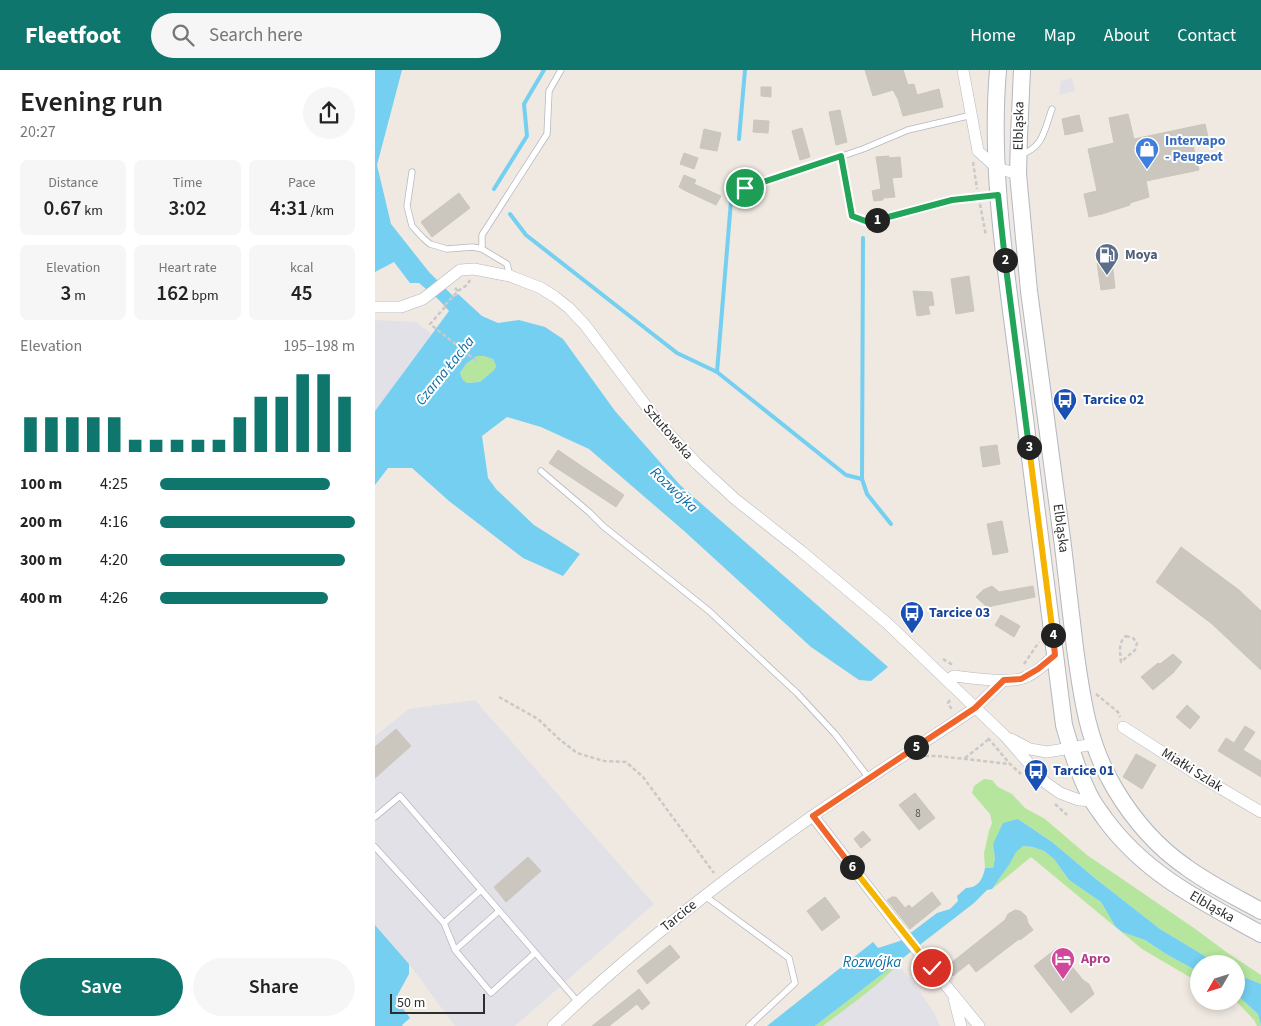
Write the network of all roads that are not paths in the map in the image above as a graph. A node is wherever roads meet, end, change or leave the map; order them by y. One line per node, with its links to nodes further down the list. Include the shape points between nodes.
1 (561, 70): 14 (lane, via 549,92 547,134 482,235)
2 (963, 70): 6 (street)
3 (998, 70): 9 (main road, Elbląska)
4 (1022, 70): 7 (main road, Elbląska)
5 (1052, 109): 7 (lane, via 1039,144)
6 (972, 115): 8 (lane, via 909,130); 9 (street, via 979,151)
7 (1019, 155): 11 (main road, Elbląska)
8 (841, 156): 12 (lane, via 745,188); 13 (lane, via 852,216 868,222 952,200)
9 (997, 168): 11 (street); 13 (main road, Elbląska)
10 (412, 172): 14 (lane, via 407,206 412,226 431,244 447,249)
11 (1019, 174): 24 (main road, Elbląska, via 1029,291 1079,675)
12 (729, 187)
13 (998, 195): 18 (main road, Elbląska)
14 (482, 249): 15 (lane, via 507,264)
15 (510, 276): 16 (street, Sztutowska, via 460,270 423,299 401,307); 19 (street, Sztutowska, via 541,288 569,308 659,423 697,464 887,623)
16 (375, 308)
17 (541, 471): 26 (lane, via 603,526 709,611 797,693 835,734)
18 (1055, 655): 20 (street, via 1021,679); 25 (main road, Elbląska, via 1064,725)
19 (947, 680): 20 (street, via 954,676); 21 (street, Sztutowska)
20 (1004, 680): 21 (street, Tarcice)
21 (975, 708): 23 (street, Sztutowska); 26 (street, Tarcice)
22 (1123, 727): 28 (street, Miałki Szlak)
23 (1005, 736): 25 (street, Sztutowska, via 1029,750 1047,752); 27 (street, Sztutowska, via 1045,783 1060,793)
24 (1094, 744): 25 (street, Sztutowska); 35 (main road, Elbląska, via 1115,790 1158,844 1185,867)
25 (1071, 748): 27 (main road, Elbląska)
26 (869, 779): 29 (street, Tarcice)
27 (1093, 802): 37 (main road, Elbląska, via 1131,850 1151,867 1173,884)
28 (1261, 812)
29 (813, 816): 33 (street, Tarcice); 40 (street)
30 (375, 817): 32 (lane, via 400,796)
31 (375, 847): 36 (lane)
32 (481, 890): 34 (lane); 36 (lane)
33 (705, 896): 41 (street, Tarcice); 43 (lane, via 789,958 795,983)
34 (499, 910): 38 (lane); 39 (lane)
35 (1261, 911)
36 (444, 923): 38 (lane)
37 (1261, 934)
38 (455, 950): 39 (lane, via 491,993)
39 (535, 953): 41 (lane)
40 (953, 995): 44 (street); 45 (street)
41 (578, 1002): 42 (street, Tarcice)
42 (553, 1026)
43 (749, 1026)
44 (961, 1026)
45 (979, 1026)

